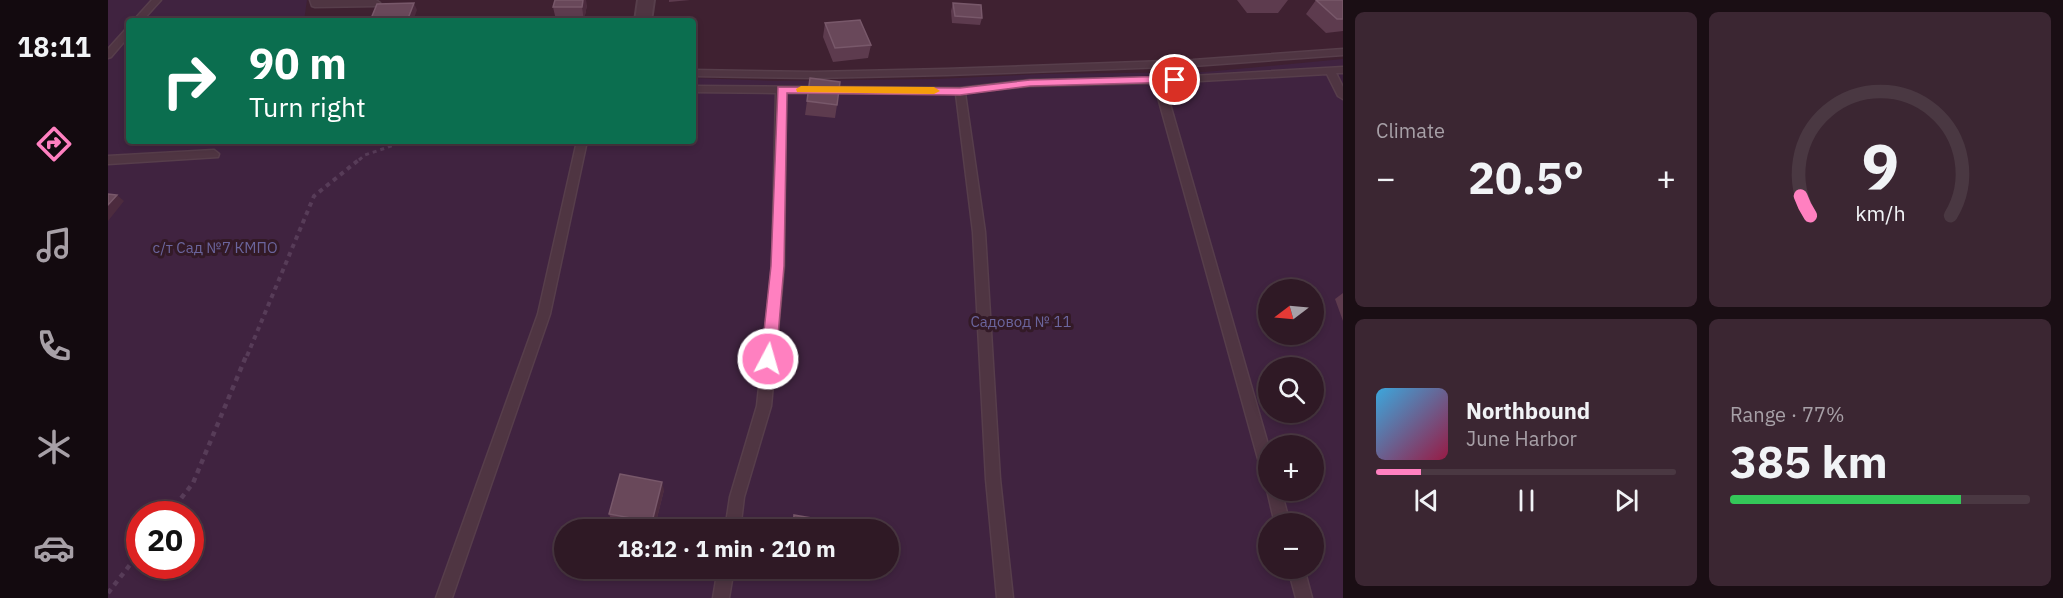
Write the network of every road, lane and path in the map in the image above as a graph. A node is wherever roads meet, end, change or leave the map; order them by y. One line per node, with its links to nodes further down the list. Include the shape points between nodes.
1 (157, 0): 5 (lane)
2 (314, 0): 4 (lane, via 315,4 332,5)
3 (646, 0): 6 (street)
4 (376, 3)
5 (141, 18)
6 (644, 18)
7 (126, 35): 9 (lane)
8 (1343, 52): 12 (lane, via 1193,63 946,72)
9 (108, 56)
10 (1343, 70): 11 (lane)
11 (1330, 71): 13 (lane); 17 (lane)
12 (696, 73)
13 (1158, 80): 16 (lane, via 1030,83); 22 (lane)
14 (696, 89): 15 (lane)
15 (782, 89): 16 (lane); 24 (lane, via 778,266 764,406)
16 (960, 91): 31 (lane, via 979,232 993,479)
17 (1343, 96)
18 (397, 144): 23 (path, via 365,155 314,196 193,483)
19 (581, 144): 29 (lane, via 544,314)
20 (214, 154): 21 (lane)
21 (108, 160)
22 (1258, 435)
23 (179, 501)
24 (734, 519)
25 (126, 570): 28 (path)
26 (724, 579): 30 (lane)
27 (1299, 579): 32 (lane)
28 (108, 593)
29 (444, 598)
30 (721, 598)
31 (1005, 598)
32 (1304, 598)

